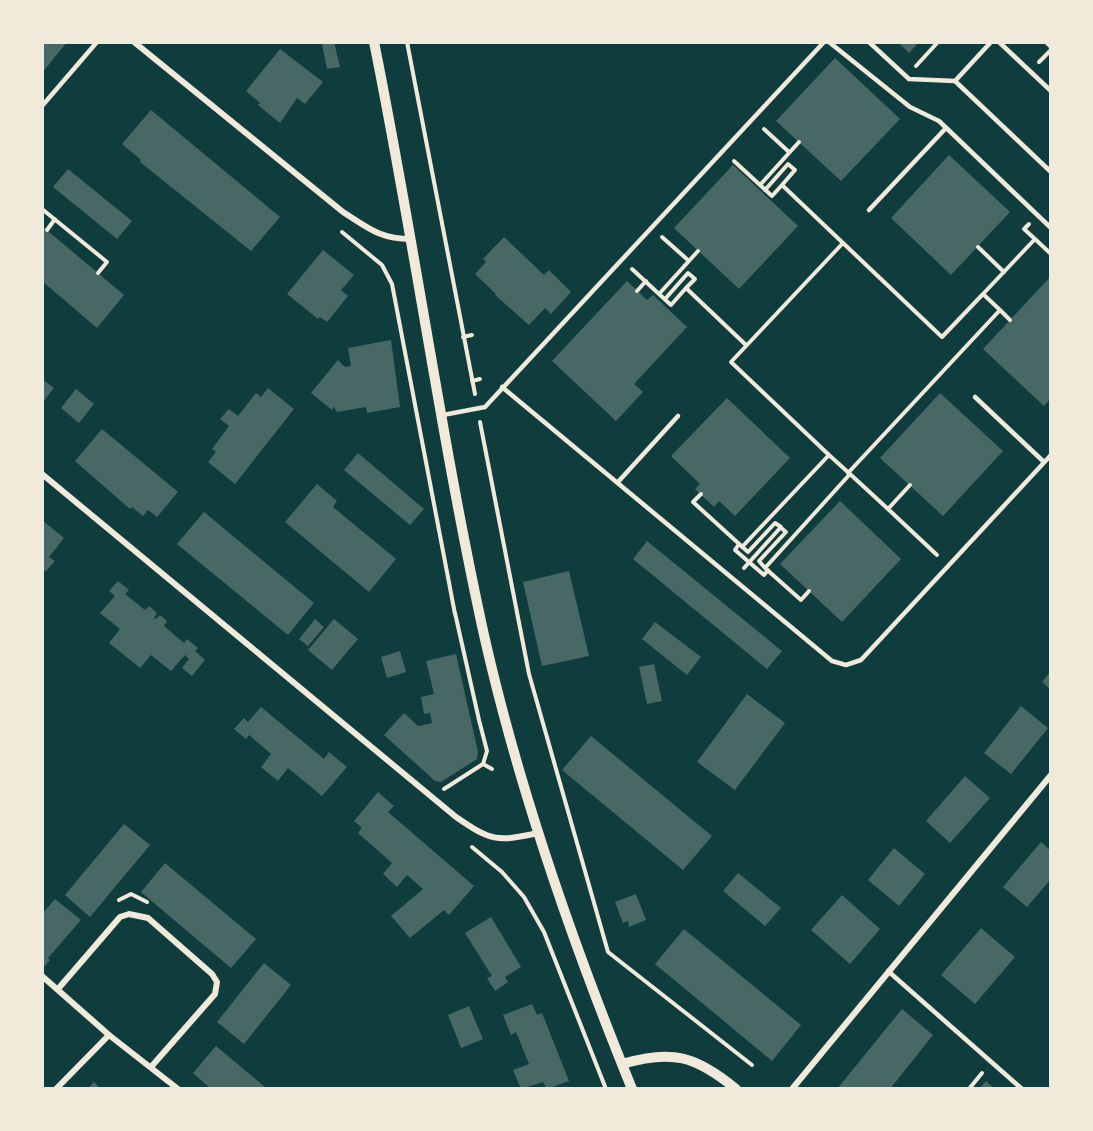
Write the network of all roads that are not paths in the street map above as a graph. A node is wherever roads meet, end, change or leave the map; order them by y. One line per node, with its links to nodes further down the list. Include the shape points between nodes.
1 (97, 42): 10 (lane)
2 (134, 42): 15 (street, via 343,212 390,239)
3 (374, 42): 15 (street)
4 (827, 42): 11 (lane, via 910,107); 16 (lane)
5 (869, 42): 8 (lane, via 909,79)
6 (991, 42): 8 (lane)
7 (999, 42): 9 (lane)
8 (955, 81): 12 (lane)
9 (1051, 91)
10 (42, 106)
11 (946, 128): 13 (lane); 14 (lane)
12 (1051, 172)
13 (869, 210)
14 (1051, 228)
15 (411, 239): 18 (street)
16 (502, 387): 18 (lane, via 485,407); 23 (lane)
17 (975, 398): 21 (lane)
18 (443, 416): 25 (street, via 484,633)
19 (678, 416): 23 (lane)
20 (1051, 455): 21 (lane)
21 (1044, 462): 23 (lane, via 861,660 846,666 832,661)
22 (42, 474): 25 (street, via 456,817 484,836 494,838)
23 (618, 482)
24 (1051, 776): 26 (street)
25 (538, 833): 30 (street)
26 (888, 971): 36 (street); 37 (lane)
27 (42, 976): 28 (street)
28 (58, 989): 29 (street); 31 (street, via 120,917 129,914 148,918 212,974 217,987)
29 (109, 1035): 31 (street); 32 (street)
30 (622, 1064): 34 (street); 35 (street, via 657,1056 684,1058 710,1069)
31 (151, 1067): 33 (street)
32 (56, 1089)
33 (178, 1089)
34 (632, 1089)
35 (736, 1089)
36 (792, 1089)
37 (1022, 1089)

